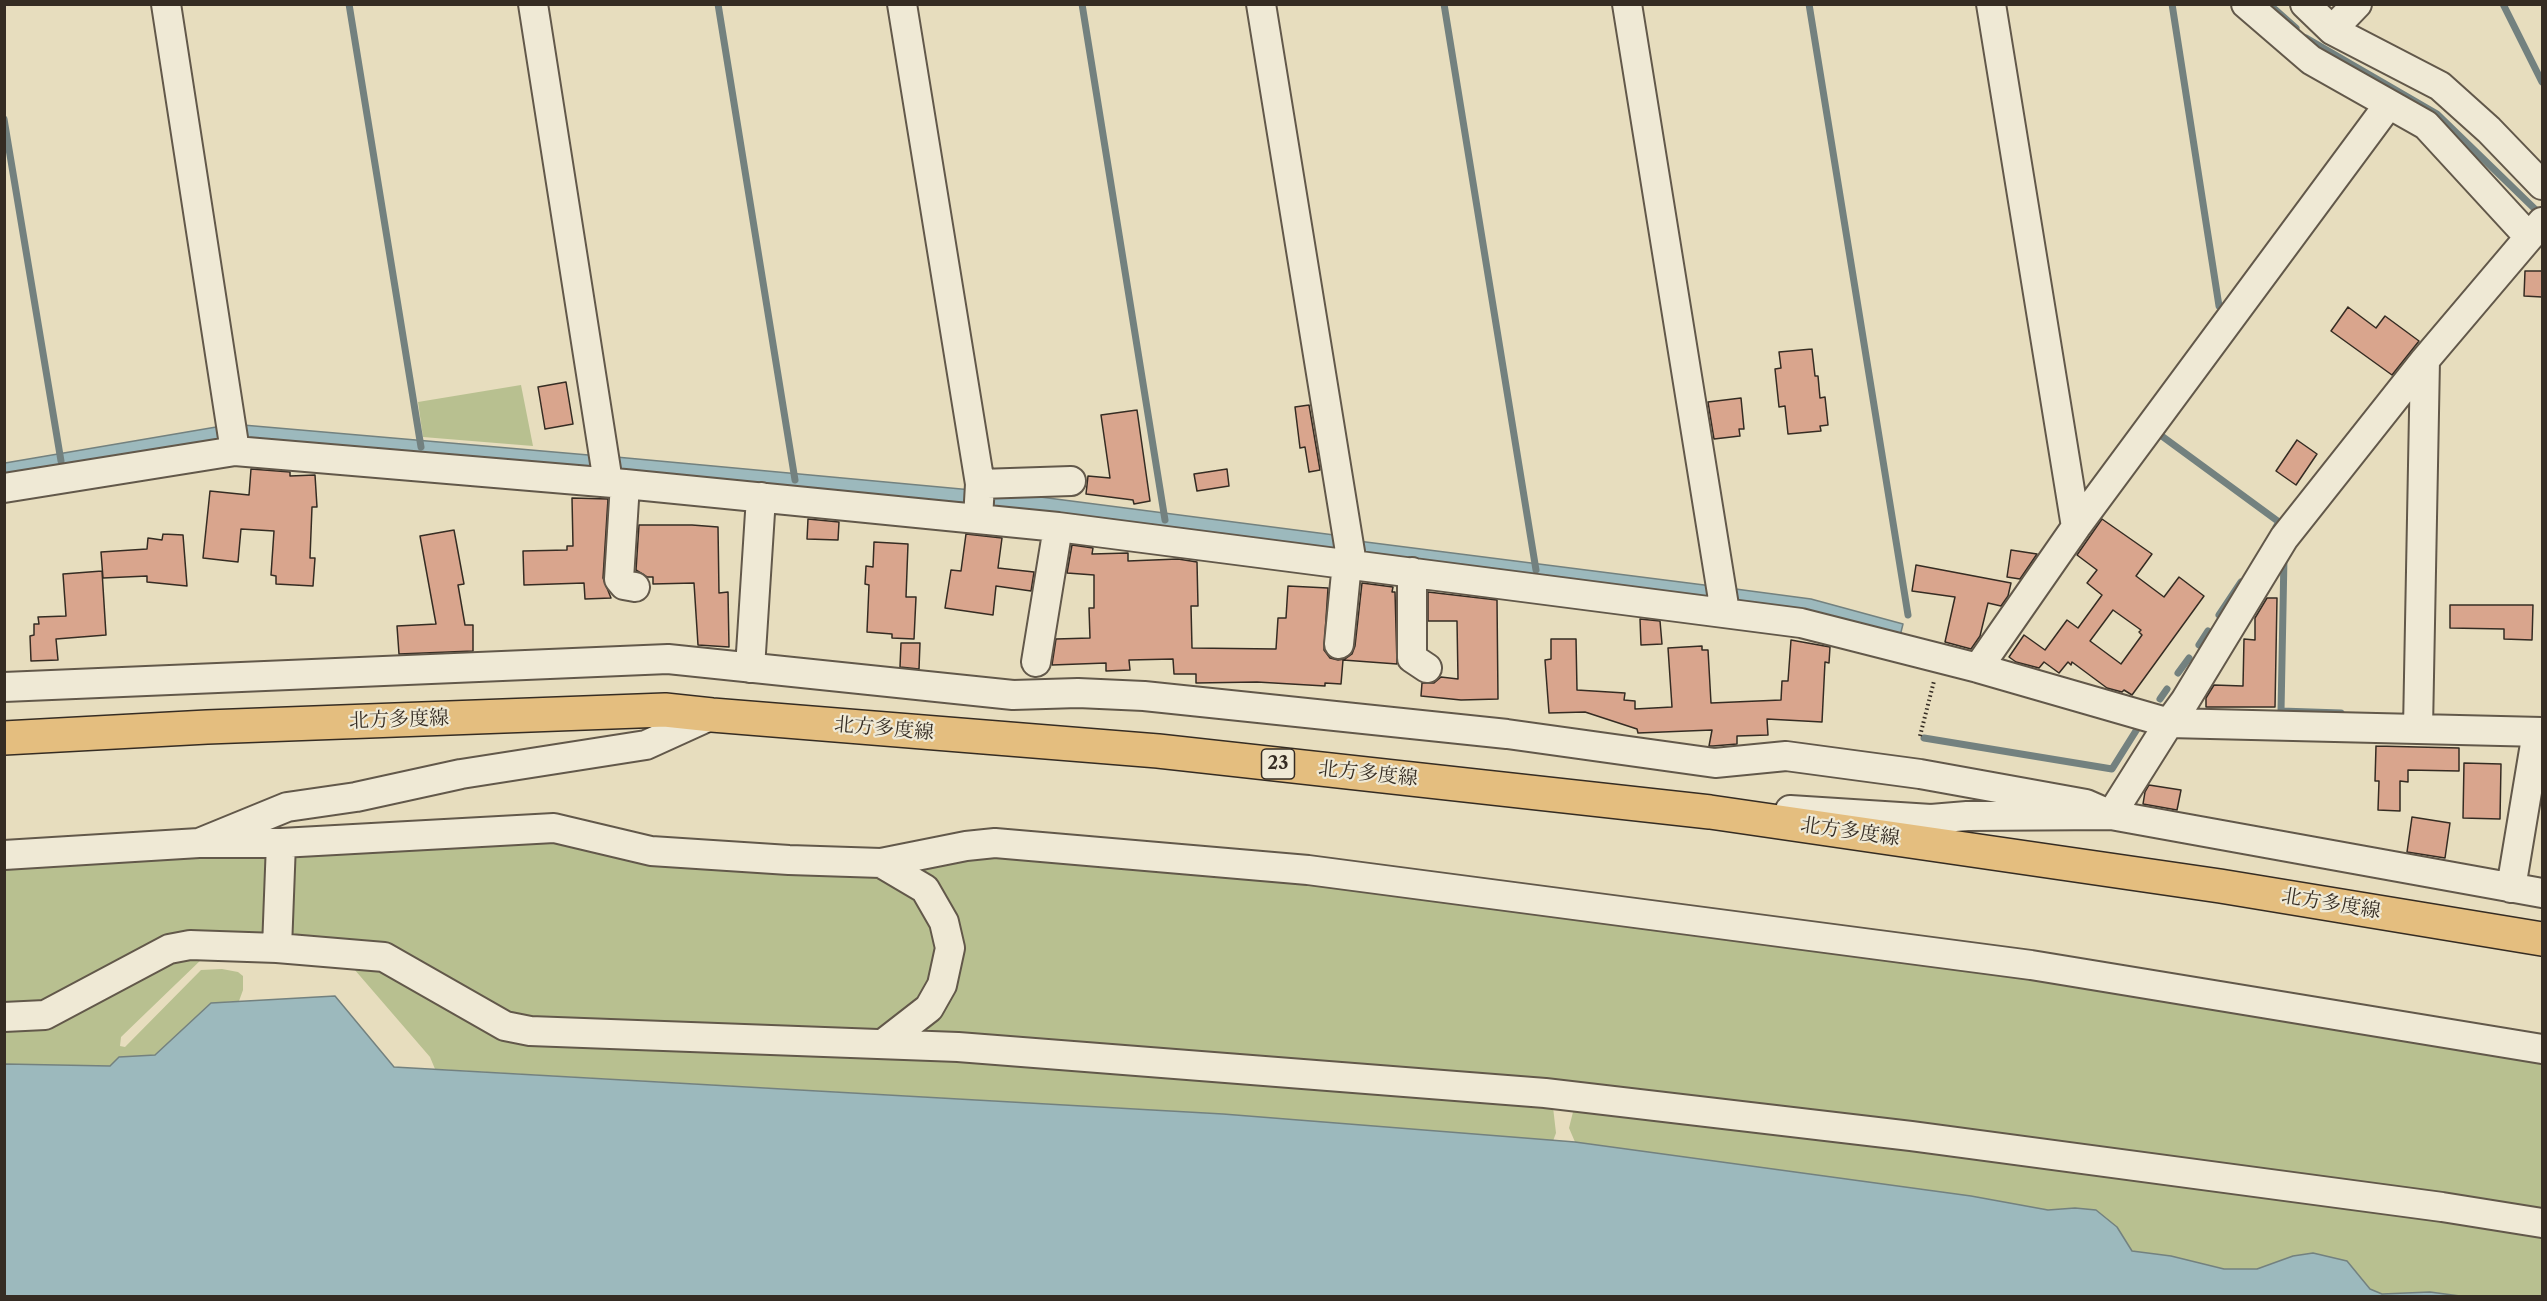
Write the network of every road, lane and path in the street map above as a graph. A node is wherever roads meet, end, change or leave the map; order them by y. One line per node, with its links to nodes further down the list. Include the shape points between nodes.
1 (166, 4): 14 (street)
2 (533, 4): 16 (street)
3 (902, 4): 17 (street)
4 (1261, 4): 23 (street)
5 (1627, 4): 26 (street)
6 (1991, 4): 22 (street)
7 (2246, 4): 10 (street, via 2310,60)
8 (2305, 4): 9 (street)
9 (2347, 12): 11 (street, via 2440,86)
10 (2389, 104): 12 (street, via 2426,125); 22 (street)
11 (2542, 185)
12 (2537, 228): 13 (street)
13 (2425, 360): 35 (street, via 2284,538); 36 (street)
14 (235, 451): 16 (street); 18 (street)
15 (1071, 481): 17 (street)
16 (617, 483): 19 (street); 25 (street, via 619,579 624,585)
17 (980, 484): 20 (street)
18 (4, 488)
19 (761, 497): 20 (street); 30 (street)
20 (978, 519): 21 (street)
21 (1058, 527): 23 (street); 29 (street)
22 (2076, 527): 32 (street)
23 (1349, 564): 24 (street); 27 (street)
24 (1412, 572): 26 (street); 31 (street, via 1412,658)
25 (635, 587)
26 (1725, 612): 28 (street, via 1801,622)
27 (1339, 644)
28 (1940, 659): 32 (street); 38 (path)
29 (1036, 662)
30 (750, 668): 33 (street, via 668,659); 41 (street, via 1013,695 1144,696 1507,734 1715,763 1786,756 1920,774 2086,804)
31 (1427, 668)
32 (1978, 668): 35 (street)
33 (4, 687)
34 (712, 715): 39 (main road, 北方多度線 / 23, via 665,710); 40 (main road, 北方多度線 / 23, via 1158,751); 42 (street, via 646,745 287,807)
35 (2169, 723): 36 (street); 41 (street)
36 (2418, 729): 37 (street)
37 (2540, 732): 46 (street)
38 (1920, 736)
39 (4, 738)
40 (1710, 812): 41 (street, via 1783,809 1930,819); 48 (main road, 北方多度線 / 23, via 2220,886)
41 (2111, 815): 46 (street)
42 (199, 843): 43 (street); 44 (street)
43 (281, 843): 45 (street, via 555,828 651,851); 49 (street)
44 (4, 855)
45 (881, 863): 51 (street, via 925,889 944,922 950,948 942,985 929,1008); 52 (street, via 995,843 1308,870 2031,965)
46 (2511, 888): 47 (street)
47 (2542, 893)
48 (2542, 939)
49 (278, 948): 50 (street, via 190,945 169,949 45,1015); 51 (street, via 384,957 505,1026 530,1031)
50 (4, 1017)
51 (884, 1043): 53 (street, via 1545,1093 1911,1136)
52 (2542, 1049)
53 (2542, 1223)

